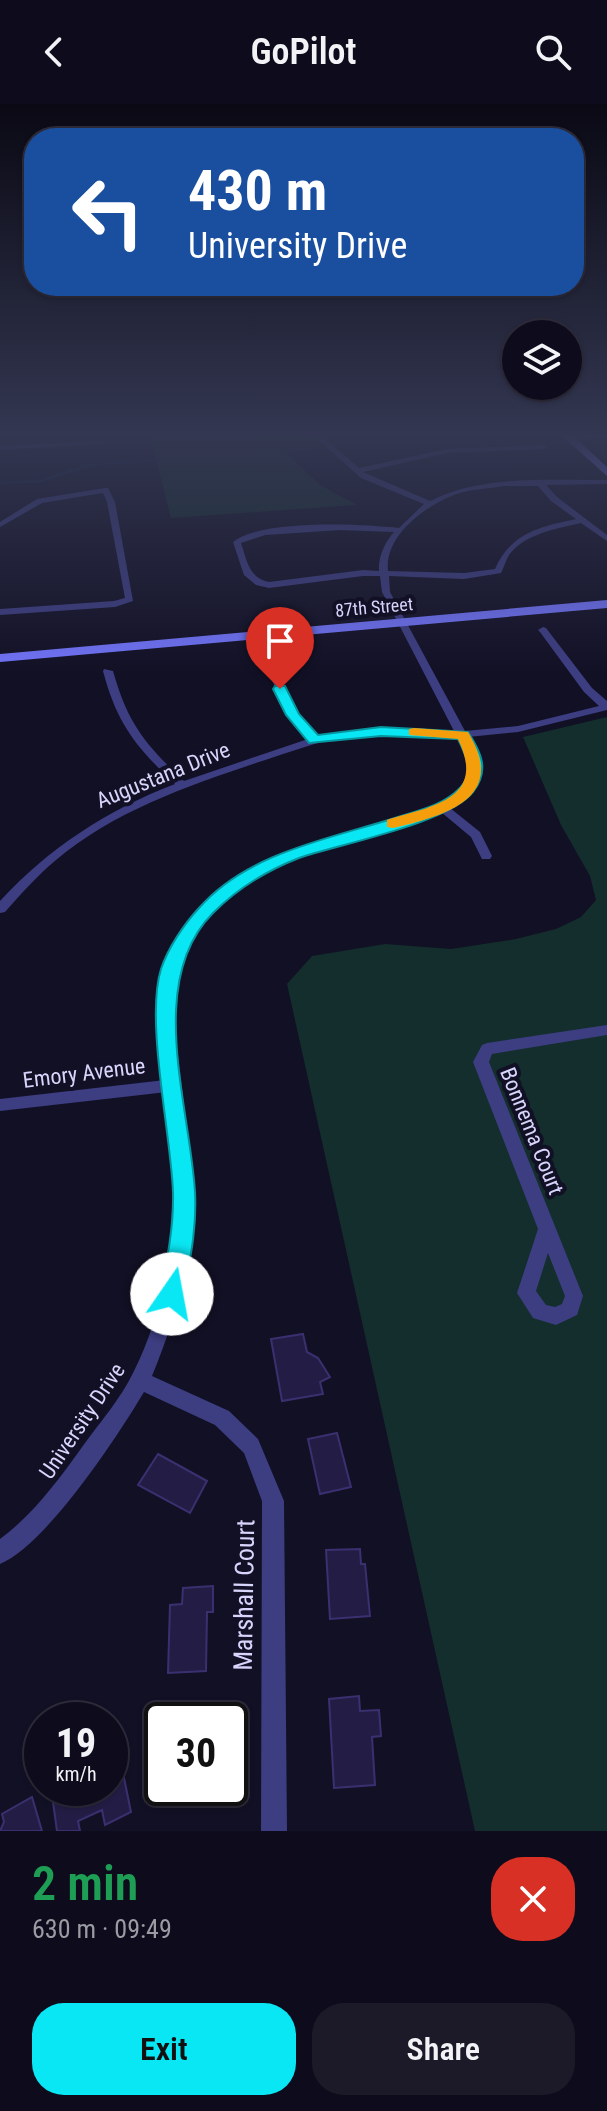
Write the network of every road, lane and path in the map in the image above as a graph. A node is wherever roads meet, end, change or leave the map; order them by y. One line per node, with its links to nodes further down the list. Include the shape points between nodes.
1 (21, 513): 6 (street)
2 (113, 513): 13 (street, via 132,602)
3 (420, 513): 7 (street)
4 (573, 513): 5 (street)
5 (584, 520): 10 (street); 11 (street, via 519,541 494,573)
6 (0, 525)
7 (399, 530): 9 (street, via 352,526); 11 (street, via 387,548)
8 (231, 533): 9 (street)
9 (242, 537): 11 (street, via 237,542 256,587)
10 (607, 539)
11 (383, 573): 14 (street, University Drive)
12 (607, 604): 14 (street, 87th Street)
13 (0, 612)
14 (400, 622): 17 (street, 87th Street); 20 (street, University Drive)
15 (543, 630): 19 (street)
16 (267, 655): 21 (street, via 288,708)
17 (0, 658)
18 (108, 671): 22 (street, via 117,710 138,744)
19 (607, 707): 20 (street, Augustana Drive, via 528,729)
20 (463, 735): 21 (street, Augustana Drive, via 381,732); 23 (street, University Drive, via 476,774 466,791)
21 (314, 740): 22 (street, Augustana Drive)
22 (182, 785): 25 (street, Augustana Drive, via 135,803 80,834)
23 (443, 808): 24 (street, via 476,835); 27 (street, University Drive, via 270,864 226,890 205,910 169,971 166,1012)
24 (486, 856)
25 (3, 901)
26 (607, 1030): 29 (street, Bonnema Court, via 487,1049 481,1062)
27 (172, 1085): 28 (street, Emory Avenue); 30 (street, University Drive, via 184,1193 183,1235 172,1294)
28 (0, 1105)
29 (547, 1229)
30 (140, 1380): 31 (street, University Drive, via 68,1486); 32 (street, Marshall Court, via 222,1418 251,1446 273,1501)
31 (0, 1553)
32 (274, 1831)

